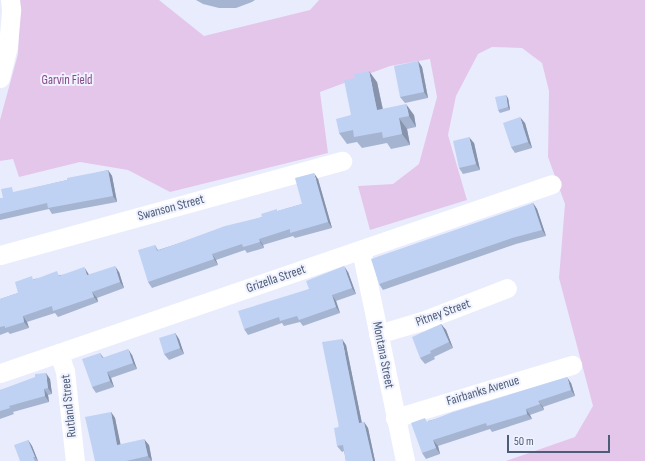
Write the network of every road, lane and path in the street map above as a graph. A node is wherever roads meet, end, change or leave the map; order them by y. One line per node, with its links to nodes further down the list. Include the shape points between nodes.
1 (10, 0): 2 (street, via 8,46)
2 (0, 78)
3 (342, 161): 6 (street, Swanson Street)
4 (552, 184): 5 (street, Grizella Street)
5 (361, 250): 8 (street, Montana Street); 9 (street, Grizella Street)
6 (0, 255)
7 (507, 288): 8 (street, Pitney Street, via 428,319)
8 (378, 334): 12 (street, Montana Street)
9 (59, 353): 11 (street, Grizella Street); 13 (street, Rutland Street, via 66,371)
10 (572, 364): 12 (street, Fairbanks Avenue)
11 (0, 373)
12 (395, 418): 14 (street, Montana Street)
13 (75, 461)
14 (405, 461)

